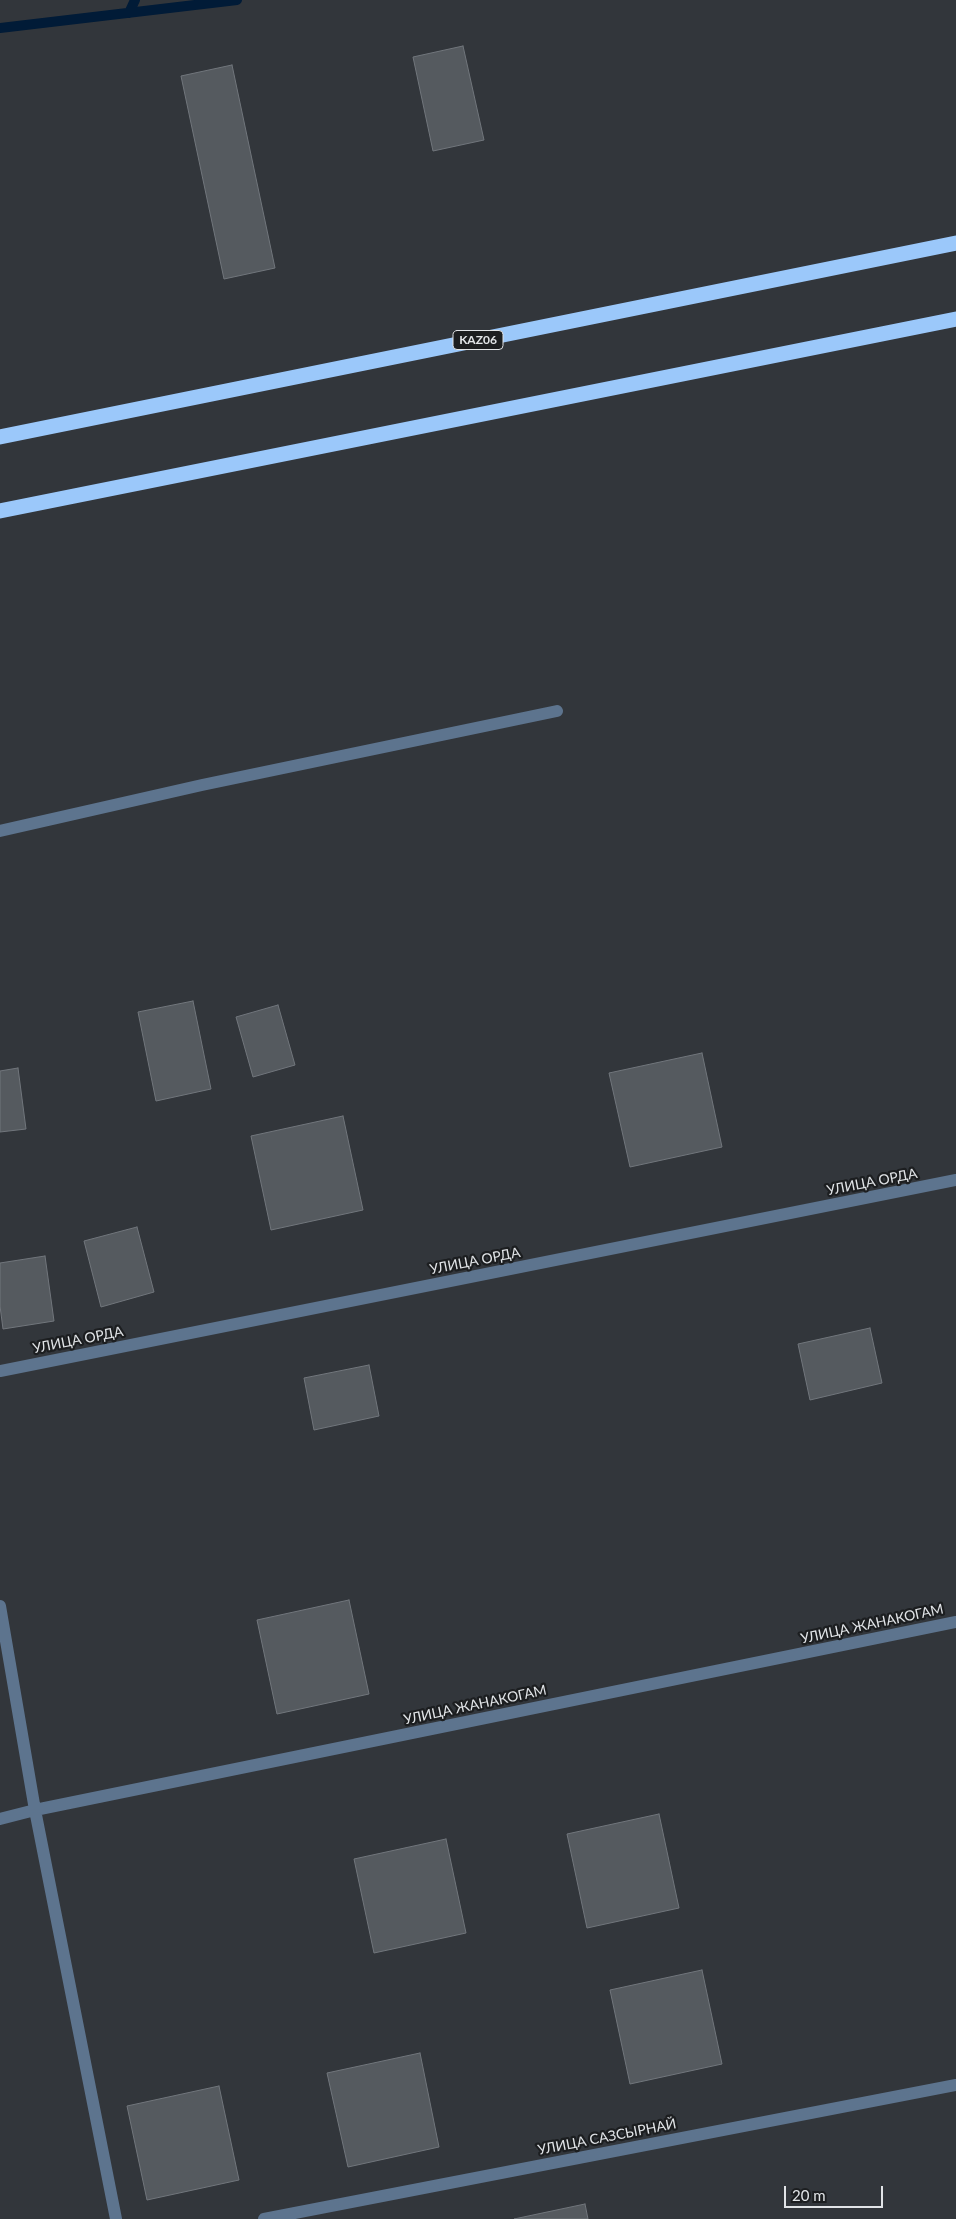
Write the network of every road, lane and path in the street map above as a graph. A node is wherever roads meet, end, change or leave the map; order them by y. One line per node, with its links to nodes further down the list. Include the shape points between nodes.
1 (956, 243): 3 (highway, KАZ06)
2 (956, 319): 4 (highway)
3 (0, 436)
4 (0, 512)
5 (557, 711): 6 (street)
6 (0, 831)
7 (956, 1180): 8 (street, УЛИЦА ОРДА)
8 (0, 1371)
9 (0, 1606): 11 (street)
10 (956, 1622): 11 (street, УЛИЦА ЖАНАКОГАМ)
11 (35, 1810): 12 (street, УЛИЦА ЖАНАКОГАМ); 14 (street)
12 (0, 1819)
13 (956, 2085): 15 (street, УЛИЦА САЗСЫРНАЙ)
14 (116, 2219)
15 (264, 2219)

